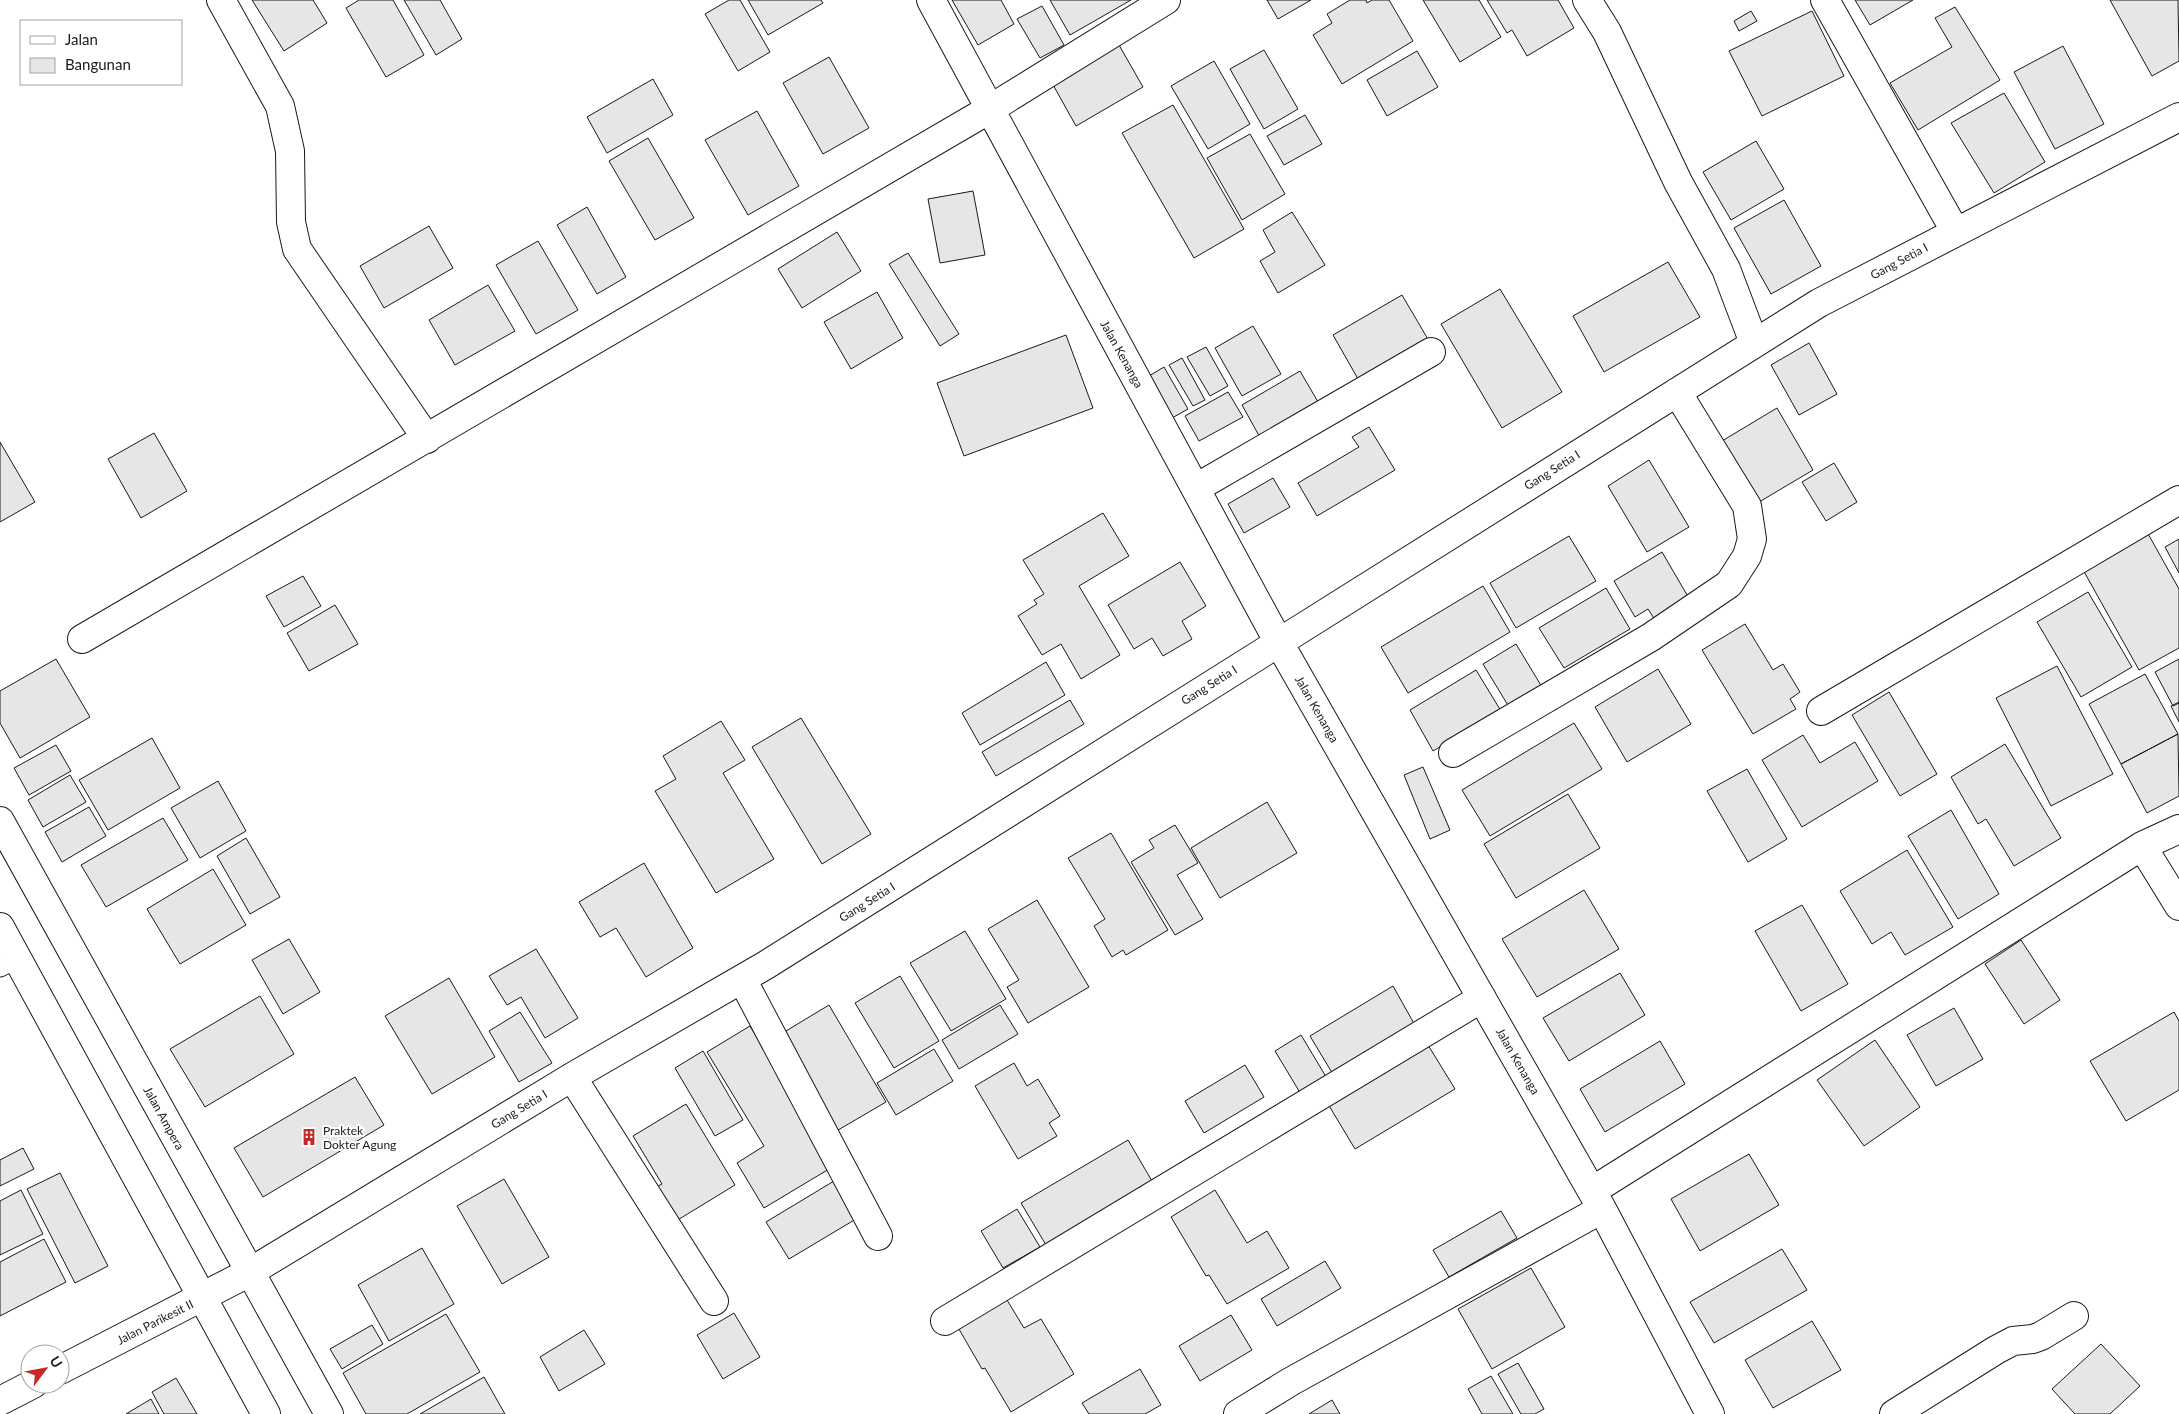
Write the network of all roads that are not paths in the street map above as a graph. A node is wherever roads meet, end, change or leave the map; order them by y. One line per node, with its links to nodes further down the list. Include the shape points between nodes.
1 (222, 0): 12 (street, via 280,106 290,151 291,222 297,249)
2 (931, 0): 6 (street, Jalan Kenanga)
3 (1166, 0): 6 (street)
4 (1587, 0): 9 (street, via 1607,32 1678,182 1726,269)
5 (1825, 0): 8 (street)
6 (990, 109): 12 (street); 13 (street, Jalan Kenanga)
7 (2179, 117): 8 (street, Gang Setia I)
8 (1955, 231): 9 (street, Gang Setia I, via 1819,302)
9 (1754, 343): 11 (street, Gang Setia I)
10 (1431, 352): 13 (street)
11 (1676, 392): 16 (street, Gang Setia I); 18 (street, via 1746,506 1752,539 1748,556 1729,584 1651,637)
12 (427, 439): 15 (street)
13 (1196, 488): 16 (street, Jalan Kenanga)
14 (2179, 500): 17 (street)
15 (82, 638)
16 (1278, 641): 25 (street, Gang Setia I); 26 (street, Jalan Kenanga)
17 (1821, 711)
18 (1453, 753)
19 (0, 821): 30 (street, Jalan Ampera)
20 (2179, 829): 21 (street)
21 (2142, 846): 22 (street); 28 (street)
22 (2179, 906)
23 (0, 927): 24 (street)
24 (9, 962): 31 (street)
25 (742, 980): 27 (street, Gang Setia I); 29 (street)
26 (1482, 998): 28 (street, Jalan Kenanga); 34 (street)
27 (572, 1077): 30 (street, Gang Setia I); 32 (street)
28 (1597, 1200): 40 (street); 41 (street, Jalan Kenanga)
29 (878, 1236)
30 (250, 1272): 31 (street, Jalan Parikesit II); 39 (street, Jalan Ampera)
31 (203, 1297): 35 (street, Jalan Parikesit II); 38 (street)
32 (714, 1301)
33 (2074, 1316): 42 (street, via 2041,1336 2014,1340)
34 (945, 1322)
35 (70, 1365)
36 (20, 1391): 37 (street)
37 (0, 1401)
38 (266, 1414)
39 (329, 1414)
40 (1238, 1414)
41 (1710, 1414)
42 (1894, 1414)

